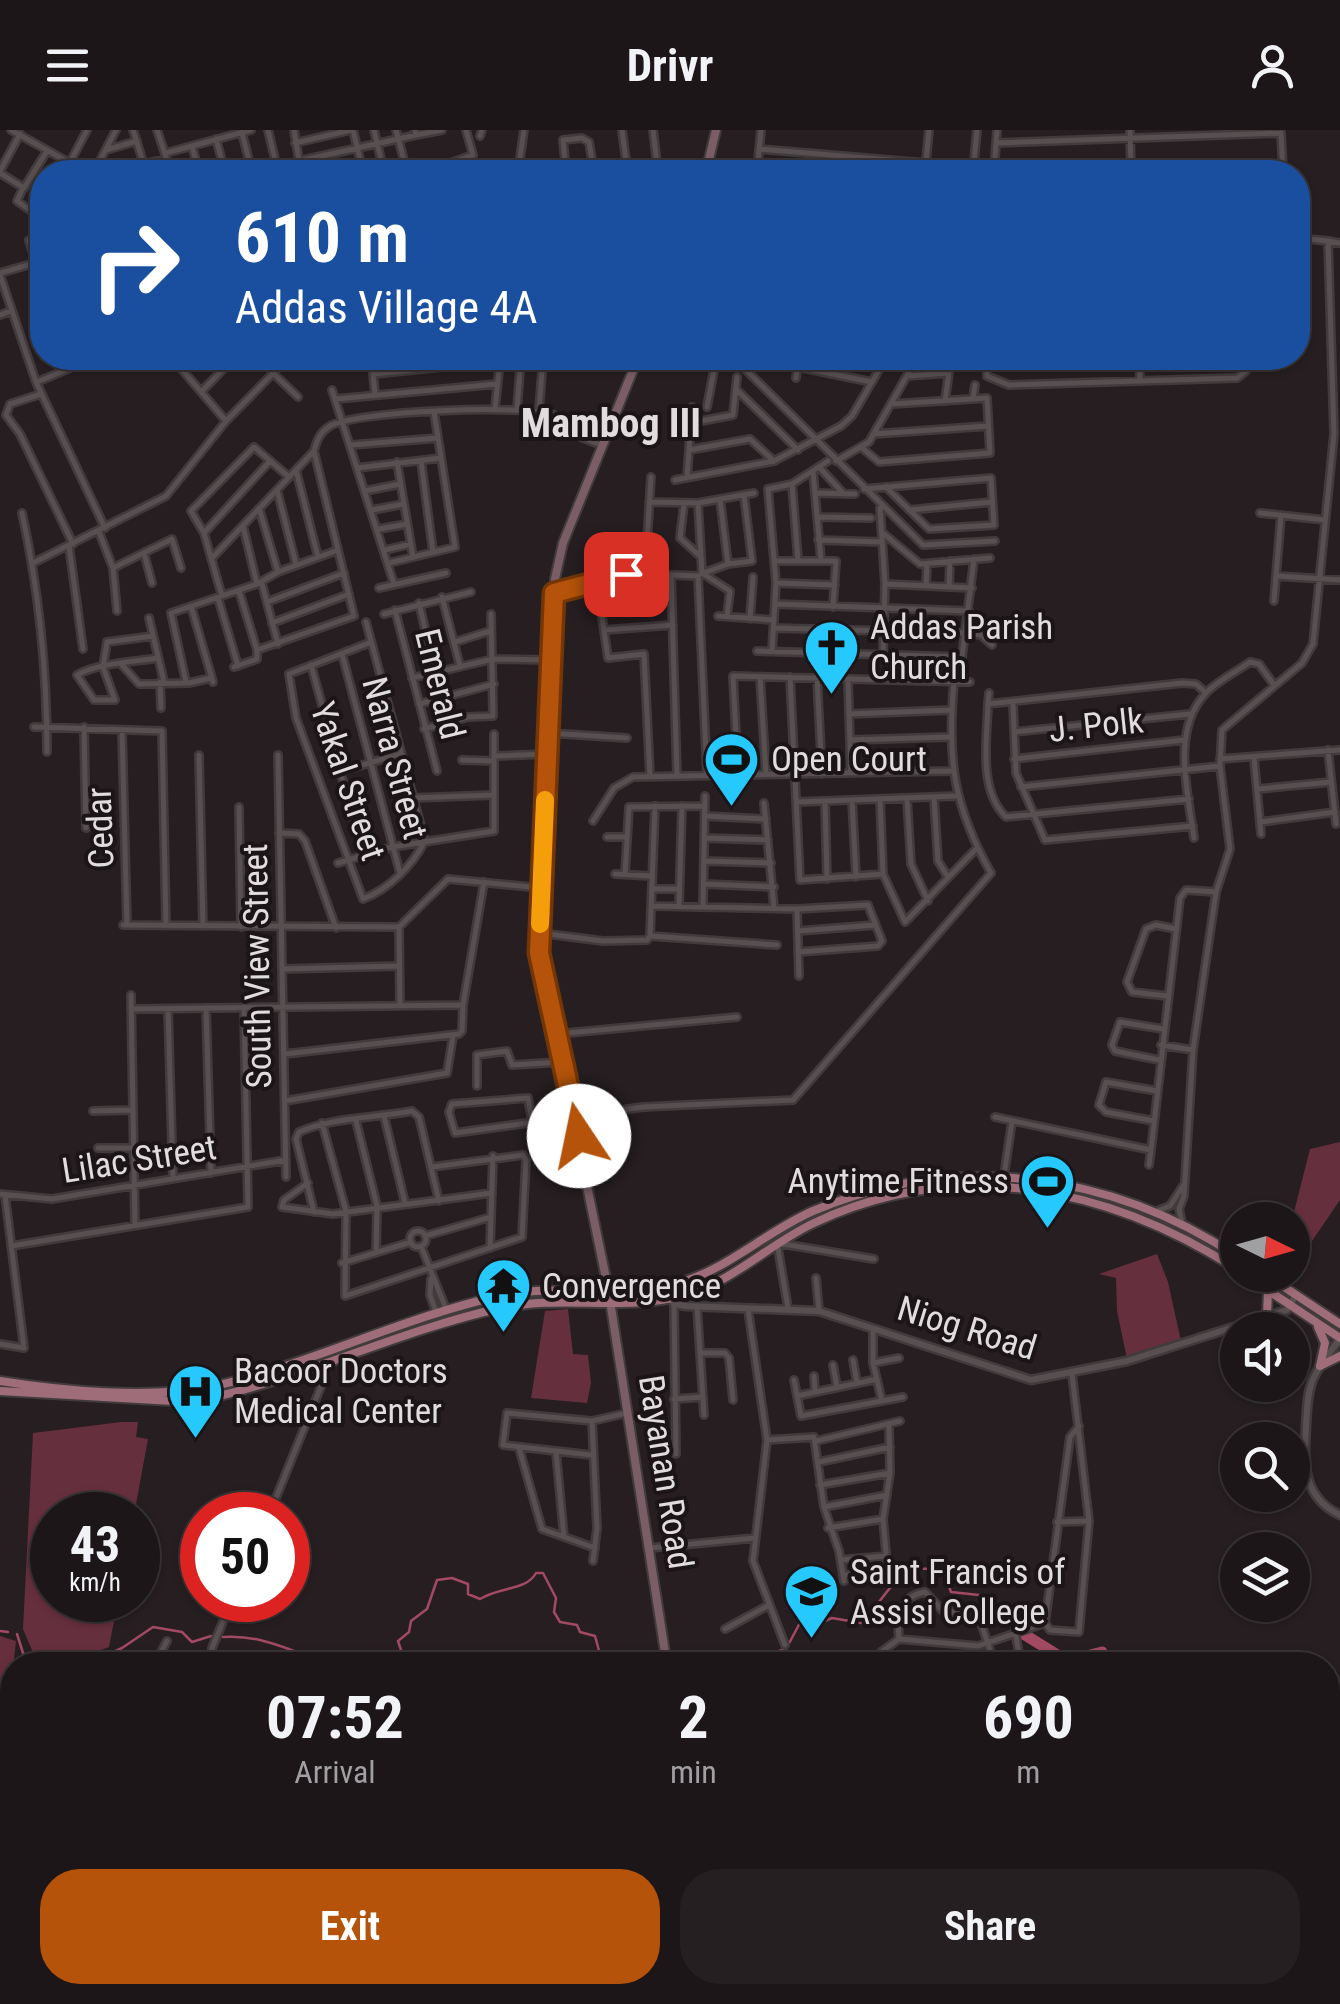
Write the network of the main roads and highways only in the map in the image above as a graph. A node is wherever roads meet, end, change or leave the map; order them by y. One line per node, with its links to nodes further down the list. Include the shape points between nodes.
1 (716, 130): 2 (main road)
2 (709, 160)
3 (633, 370): 9 (main road, Bayanan Road, via 563,543 554,593 541,888 543,978)
4 (1124, 1204): 5 (main road, via 1157,1212); 6 (main road, via 1060,1182 930,1179 811,1212); 7 (main road, via 1044,1191 945,1188 856,1206); 8 (main road)
5 (1220, 1245)
6 (746, 1248): 7 (main road); 9 (main road, via 678,1283)
7 (752, 1259): 12 (main road, via 673,1301)
8 (1220, 1259)
9 (608, 1288): 12 (main road, Bayanan Road); 19 (main road, via 496,1296 236,1382 173,1392)
10 (1271, 1292): 15 (main road)
11 (1292, 1292): 14 (main road)
12 (610, 1300): 20 (main road, via 545,1300 499,1309 197,1400); 21 (main road, Bayanan Road)
13 (1340, 1312): 14 (main road)
14 (1326, 1314): 16 (main road)
15 (1312, 1320): 17 (main road); 18 (main road, via 1324,1336 1320,1366)
16 (1340, 1324)
17 (1340, 1339)
18 (1340, 1356)
19 (0, 1380)
20 (0, 1392)
21 (666, 1652)

